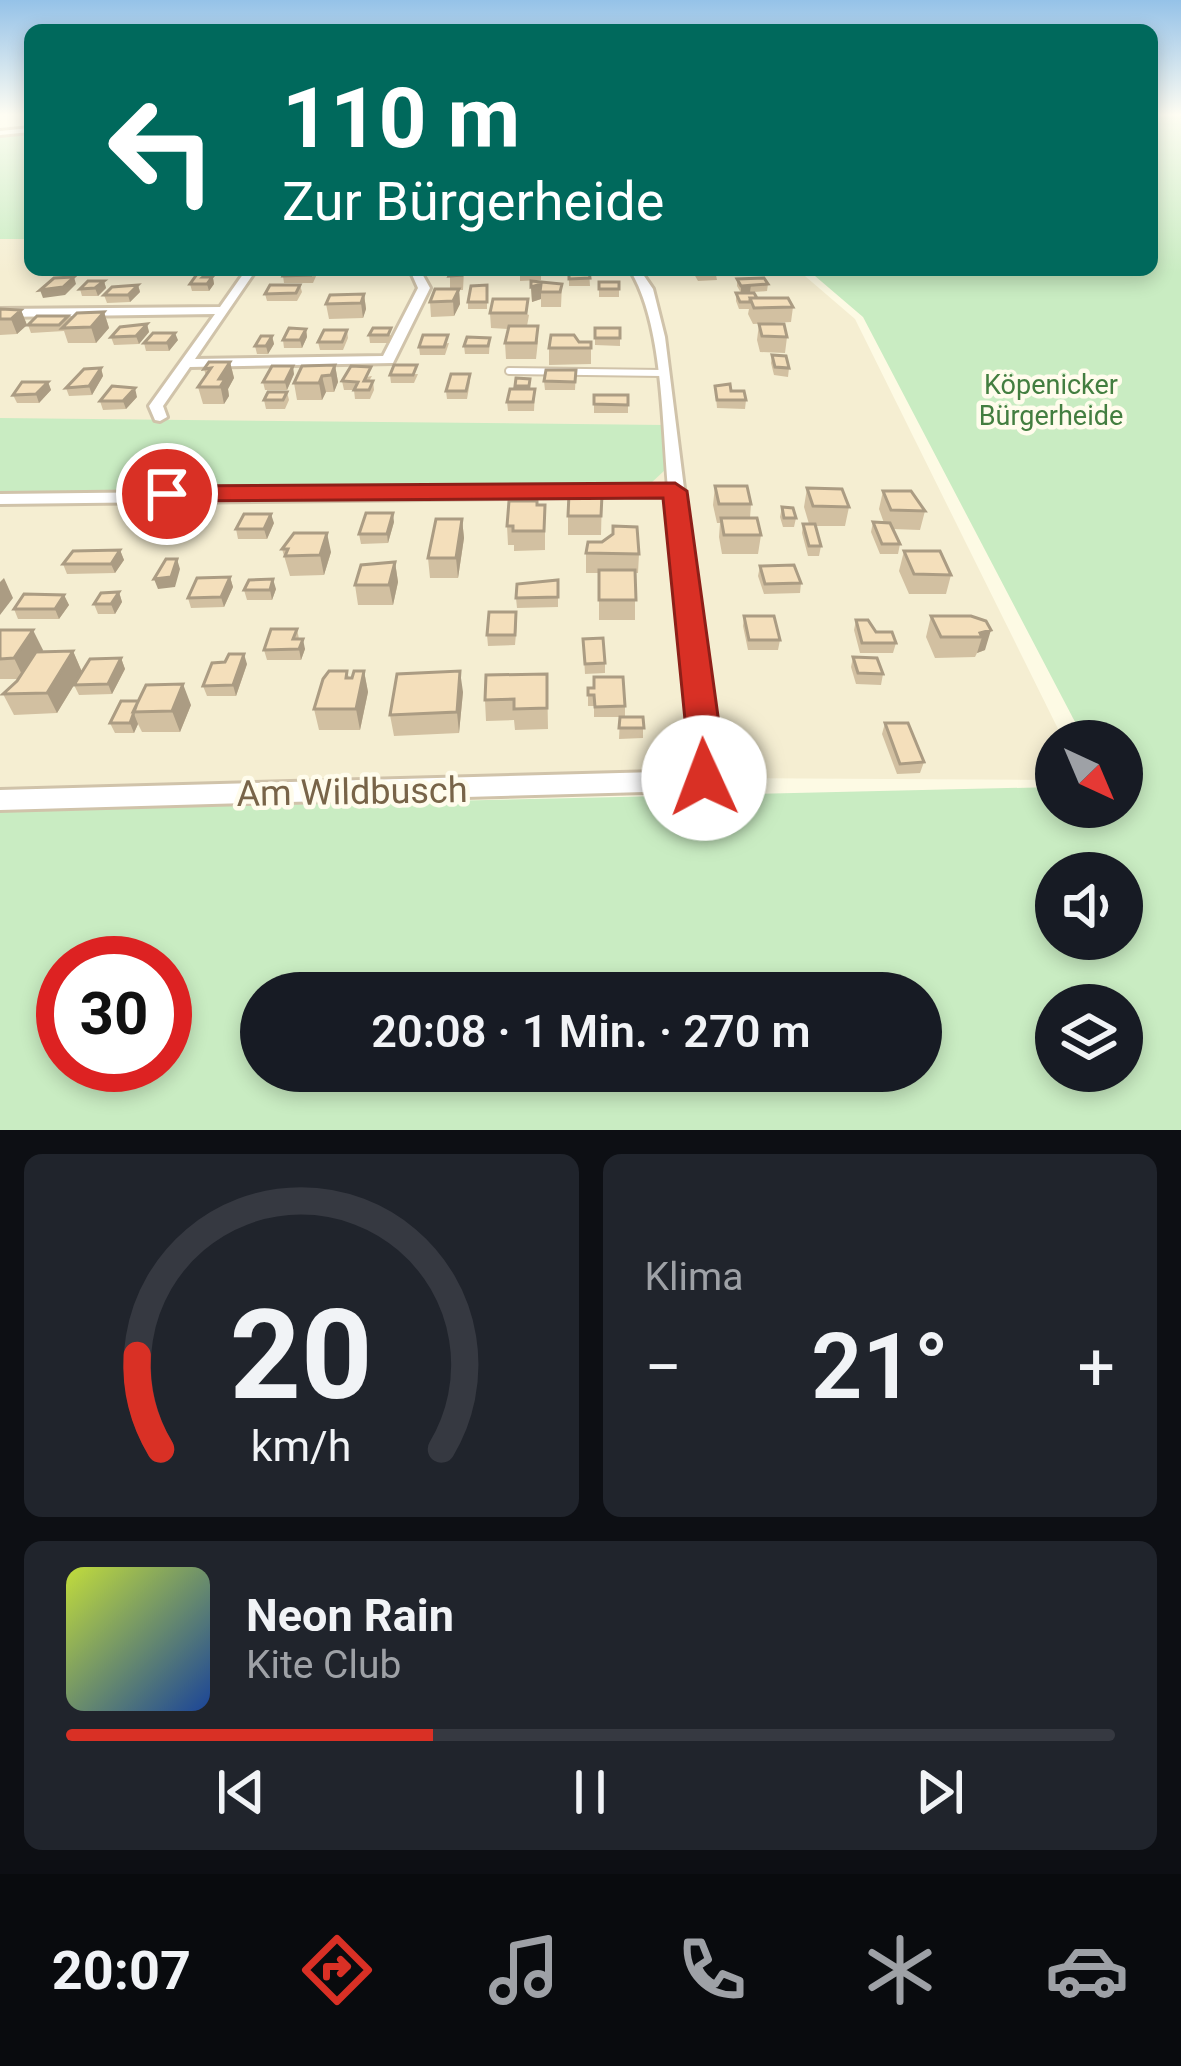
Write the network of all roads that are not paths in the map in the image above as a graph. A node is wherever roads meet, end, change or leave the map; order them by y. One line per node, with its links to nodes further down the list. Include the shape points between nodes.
1 (246, 276): 4 (street)
2 (418, 276): 6 (street, via 424,288 388,360)
3 (638, 276): 8 (street, via 652,307)
4 (223, 310): 5 (street); 6 (street)
5 (0, 313)
6 (186, 363): 9 (street, via 157,406)
7 (509, 371): 8 (lane)
8 (662, 373): 10 (street)
9 (160, 417)
10 (675, 491): 11 (street); 12 (street, Am Wildbusch, via 704,778)
11 (0, 499)
12 (0, 800)

